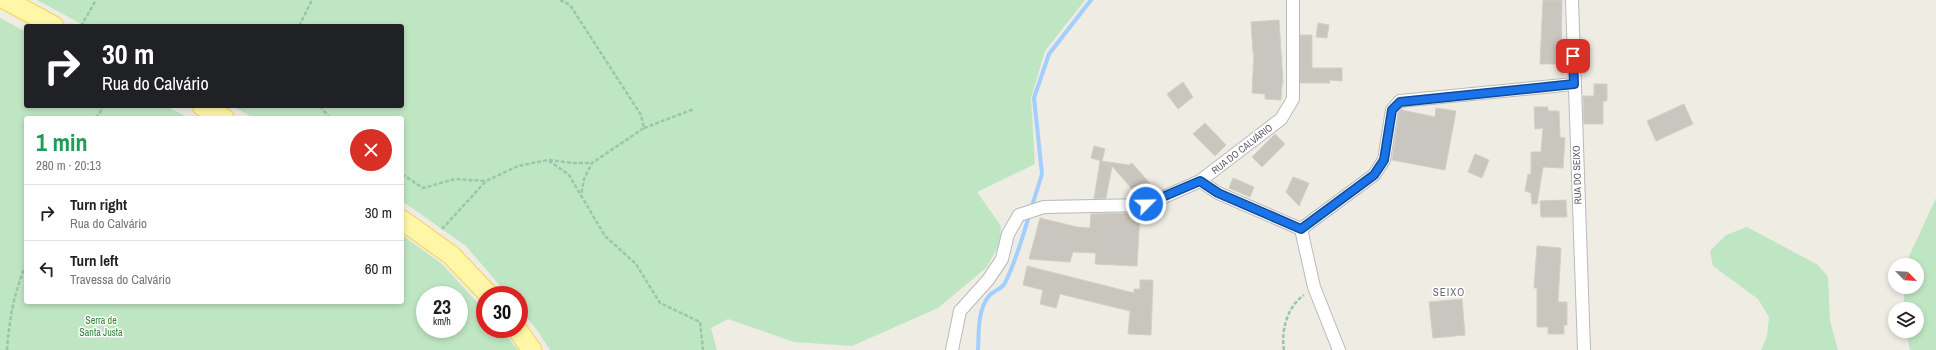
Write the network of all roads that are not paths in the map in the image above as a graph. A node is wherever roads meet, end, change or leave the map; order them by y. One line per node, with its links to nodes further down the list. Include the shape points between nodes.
1 (6, 0): 4 (main road)
2 (1292, 0): 8 (street, RUA DO CALVÁRIO, via 1293,99 1281,119)
3 (1572, 0): 5 (street, RUA DO SEIXO)
4 (50, 24)
5 (1574, 84): 10 (street, via 1400,102 1392,110 1384,160 1374,175); 16 (street, RUA DO SEIXO)
6 (206, 108): 7 (main road)
7 (220, 116)
8 (1200, 181): 10 (street, RUA DO CALVÁRIO, via 1218,193); 14 (street, via 1146,204 1044,207 1020,215 1008,234 1002,259 988,280 960,311)
9 (404, 221): 11 (main road, via 451,255)
10 (1301, 229): 15 (street, via 1314,287)
11 (480, 286)
12 (523, 338): 13 (main road)
13 (532, 350)
14 (952, 350)
15 (1339, 350)
16 (1584, 350)

